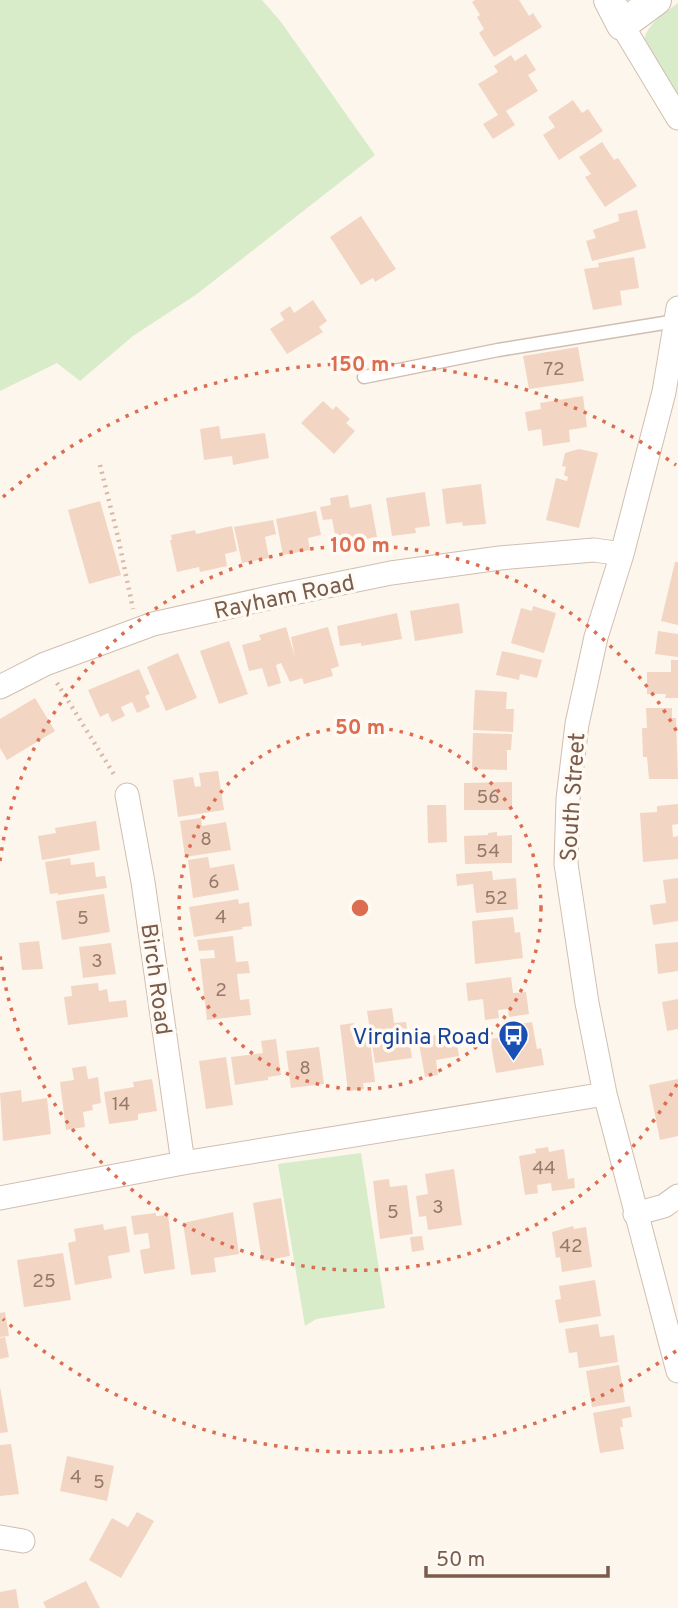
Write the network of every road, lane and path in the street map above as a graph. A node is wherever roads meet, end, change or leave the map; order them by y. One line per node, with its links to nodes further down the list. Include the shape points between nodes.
1 (656, 0): 2 (street)
2 (616, 13): 3 (street)
3 (678, 118)
4 (677, 314): 5 (lane); 7 (street, South Street, via 664,392)
5 (364, 377)
6 (100, 465): 8 (path)
7 (622, 554): 8 (street, Rayham Road, via 581,551 391,573); 12 (street, South Street, via 596,636 577,724 568,799 566,864)
8 (138, 630): 9 (street, Rayham Road)
9 (45, 664): 10 (street, Rayham Road); 11 (path)
10 (0, 687)
11 (127, 795): 13 (street, Birch Road)
12 (605, 1094): 13 (street); 16 (street, South Street)
13 (183, 1163): 15 (street)
14 (678, 1196): 16 (street, via 664,1206)
15 (0, 1198)
16 (635, 1214): 17 (street, South Street)
17 (678, 1371)
18 (0, 1537): 19 (street)
19 (23, 1541)

